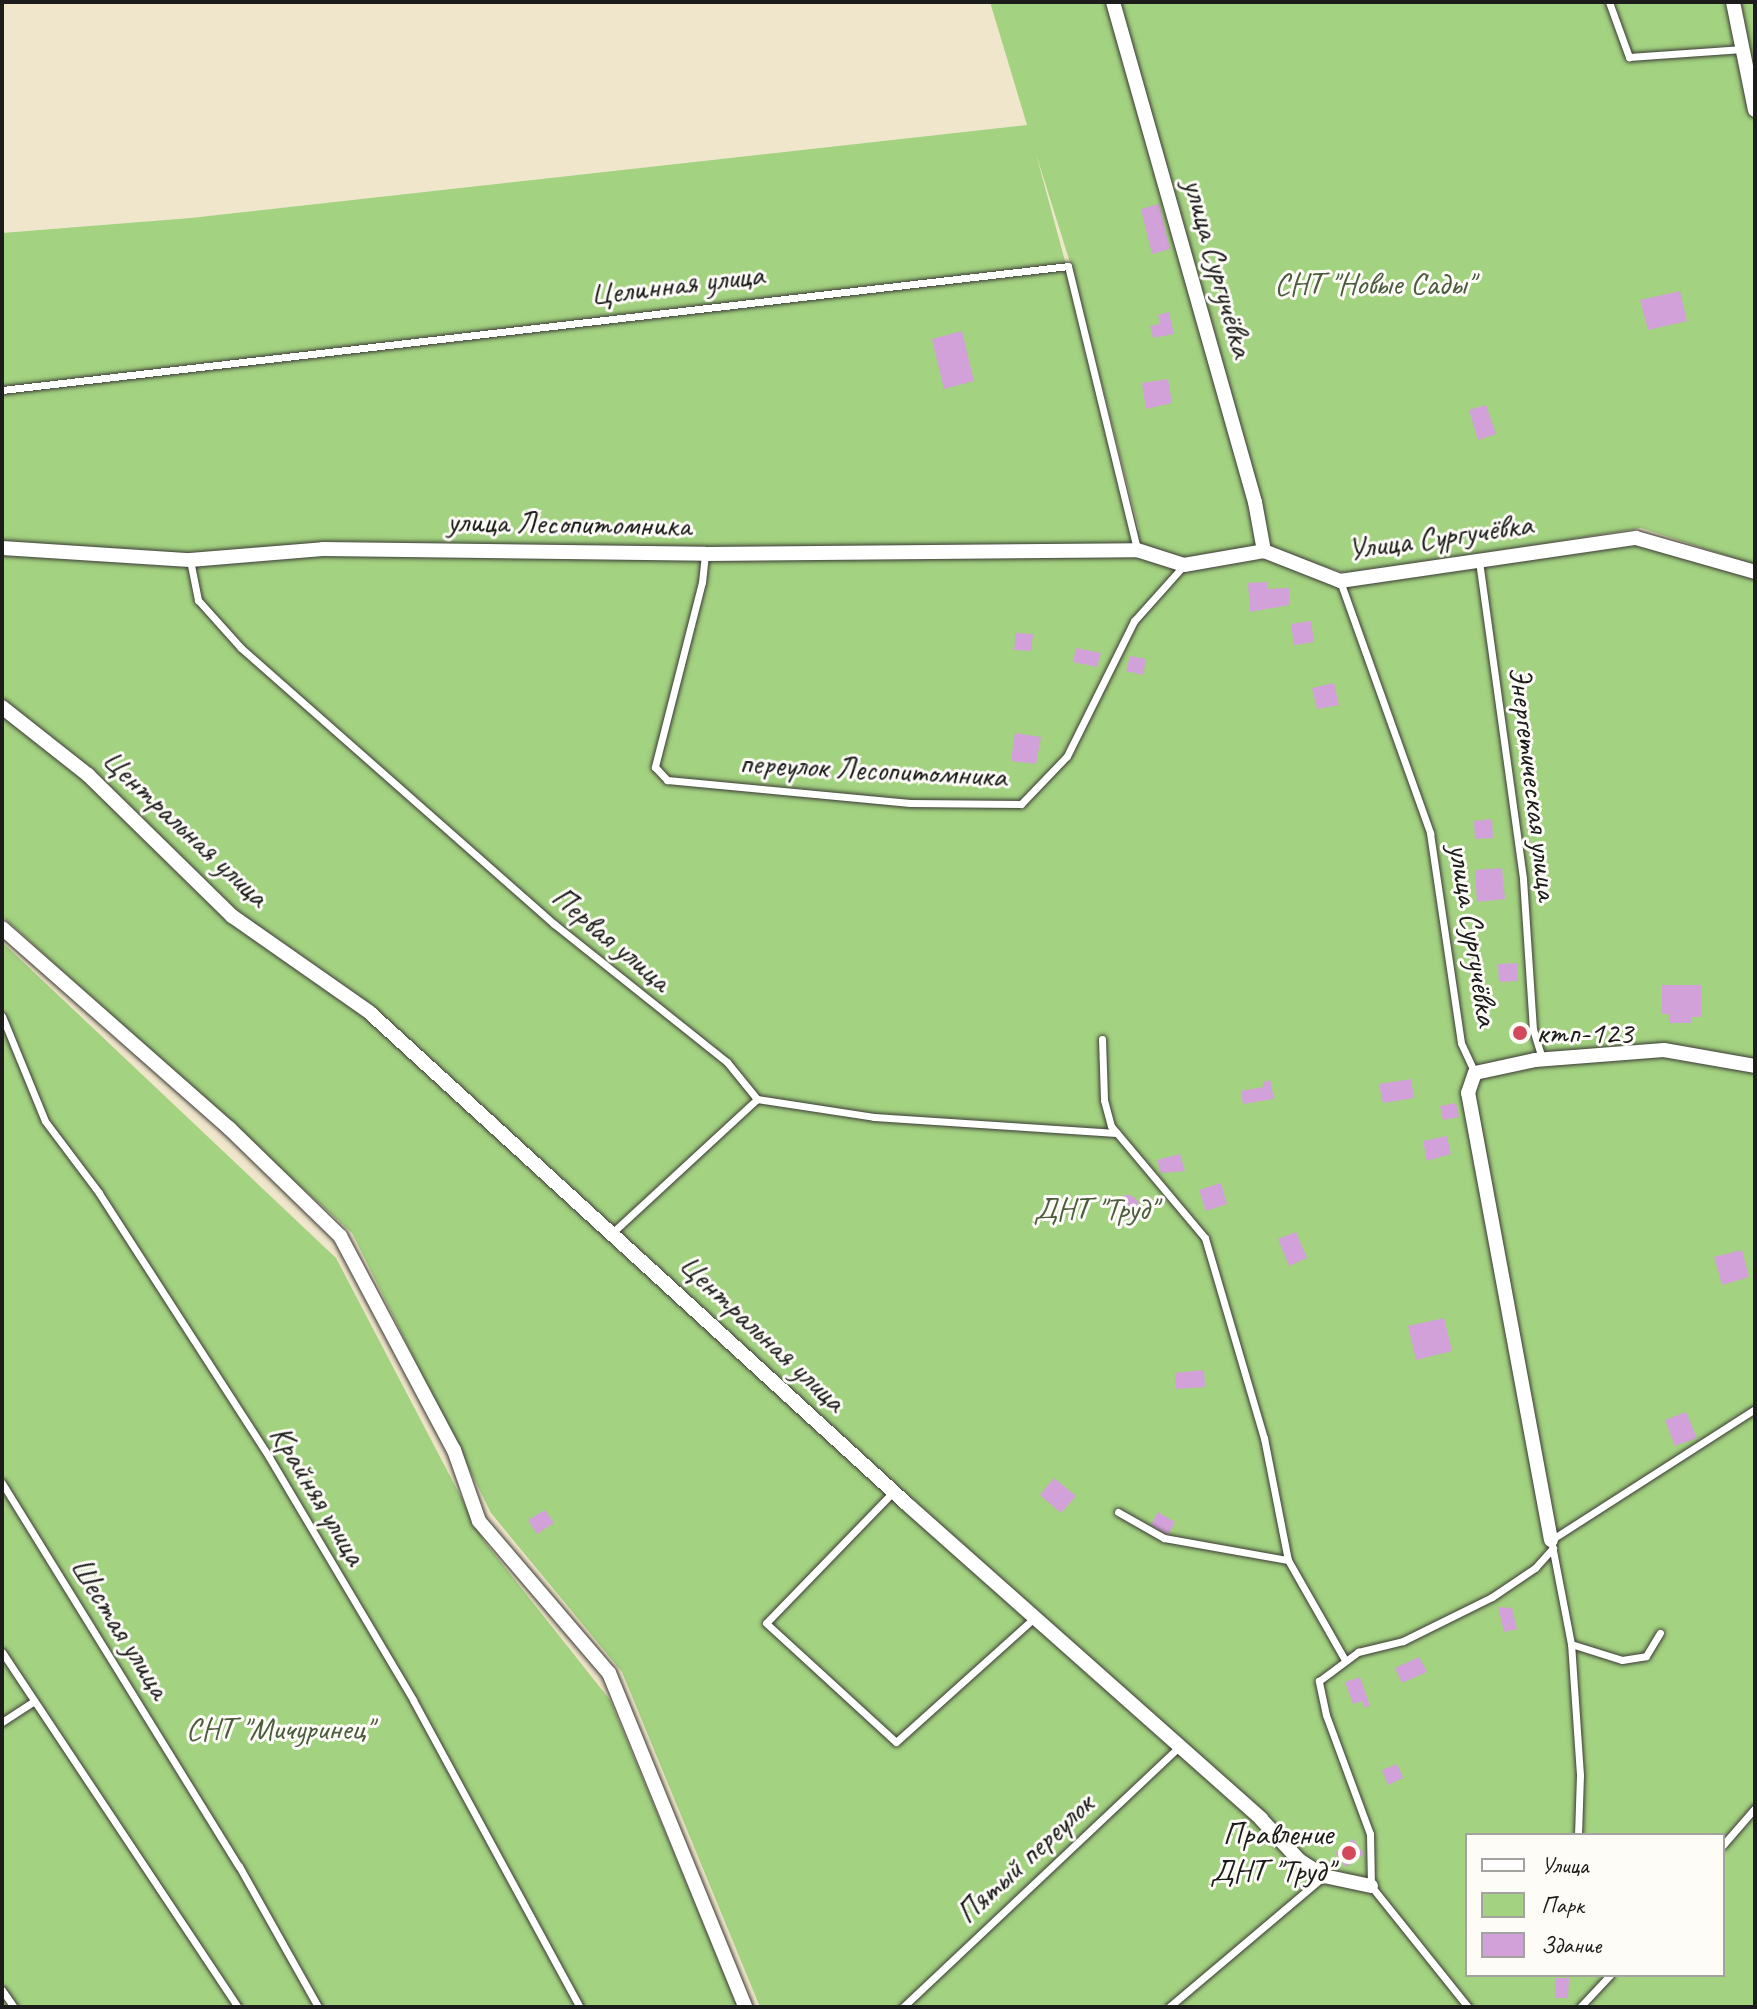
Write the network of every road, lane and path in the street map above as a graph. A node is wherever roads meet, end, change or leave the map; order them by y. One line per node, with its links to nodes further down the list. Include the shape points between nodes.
1 (1113, 2): 9 (street, улица Сургучёвка, via 1255,502)
2 (1609, 2): 4 (lane, via 1629,57)
3 (1733, 2): 4 (street)
4 (1743, 49): 5 (street)
5 (1755, 110)
6 (2, 390): 8 (lane, Целинная улица, via 1068,266)
7 (2, 548): 11 (street, улица Лесопитомника)
8 (1137, 550): 10 (street, улица Лесопитомника); 13 (street)
9 (1264, 551): 13 (street); 15 (street, Улица Сургучёвка)
10 (705, 554): 11 (street, улица Лесопитомника, via 323,549); 13 (lane, переулок Лесопитомника, via 655,767 667,780 910,803 1021,804 1067,756 1134,621)
11 (190, 560): 23 (lane, Первая улица, via 198,600 241,648 554,924 727,1062)
12 (1479, 561): 14 (street, Улица Сургучёвка, via 1636,538); 15 (street, Улица Сургучёвка); 20 (lane, Энергетическая улица, via 1523,879 1533,1029)
13 (1184, 565)
14 (1755, 572)
15 (1340, 581): 22 (lane, улица Сургучёвка, via 1430,833 1461,1043)
16 (2, 707): 25 (street, Центральная улица, via 88,775 232,916 369,1012)
17 (2, 928): 53 (street, via 229,1128 340,1236 454,1450 479,1521 609,1673)
18 (2, 1016): 52 (lane, Крайняя улица, via 45,1121 99,1193 269,1457 413,1700)
19 (1102, 1039): 24 (lane, via 1104,1100)
20 (1542, 1059): 21 (street, via 1664,1050); 22 (street)
21 (1755, 1066)
22 (1475, 1073): 30 (street, улица Сургучёвка, via 1468,1093)
23 (757, 1099): 24 (lane, via 874,1117); 25 (lane)
24 (1116, 1133): 31 (lane, via 1205,1238 1264,1438)
25 (612, 1233): 28 (street, Центральная улица)
26 (1755, 1409): 30 (lane)
27 (2, 1483): 51 (lane, Шестая улица, via 239,1866)
28 (893, 1492): 32 (street, Центральная улица); 32 (lane, via 766,1623 896,1742)
29 (1118, 1512): 31 (lane, via 1164,1538)
30 (1552, 1544): 34 (lane); 36 (lane, via 1535,1568 1492,1597 1403,1641)
31 (1288, 1560): 36 (lane)
32 (1034, 1618): 39 (street, Центральная улица)
33 (1660, 1633): 34 (lane, via 1646,1656 1622,1660)
34 (1571, 1644): 41 (lane, via 1580,1775)
35 (2, 1652): 37 (lane)
36 (1345, 1660): 44 (lane, via 1319,1681 1326,1715 1370,1834)
37 (34, 1701): 38 (lane); 50 (lane)
38 (2, 1722)
39 (1180, 1746): 43 (street, Центральная улица, via 1299,1860); 54 (lane, Пятый переулок)
40 (1755, 1808): 42 (lane)
41 (1578, 1833)
42 (1725, 1843)
43 (1324, 1876): 44 (street, Центральная улица); 55 (lane)
44 (1371, 1886): 56 (lane)
45 (1595, 1977): 47 (lane)
46 (1608, 1977): 47 (lane)
47 (1601, 1985): 57 (lane)
48 (2, 1990): 49 (lane)
49 (14, 2007)
50 (238, 2007)
51 (318, 2007)
52 (580, 2007)
53 (745, 2007)
54 (903, 2007)
55 (1169, 2007)
56 (1467, 2007)
57 (1580, 2007)

